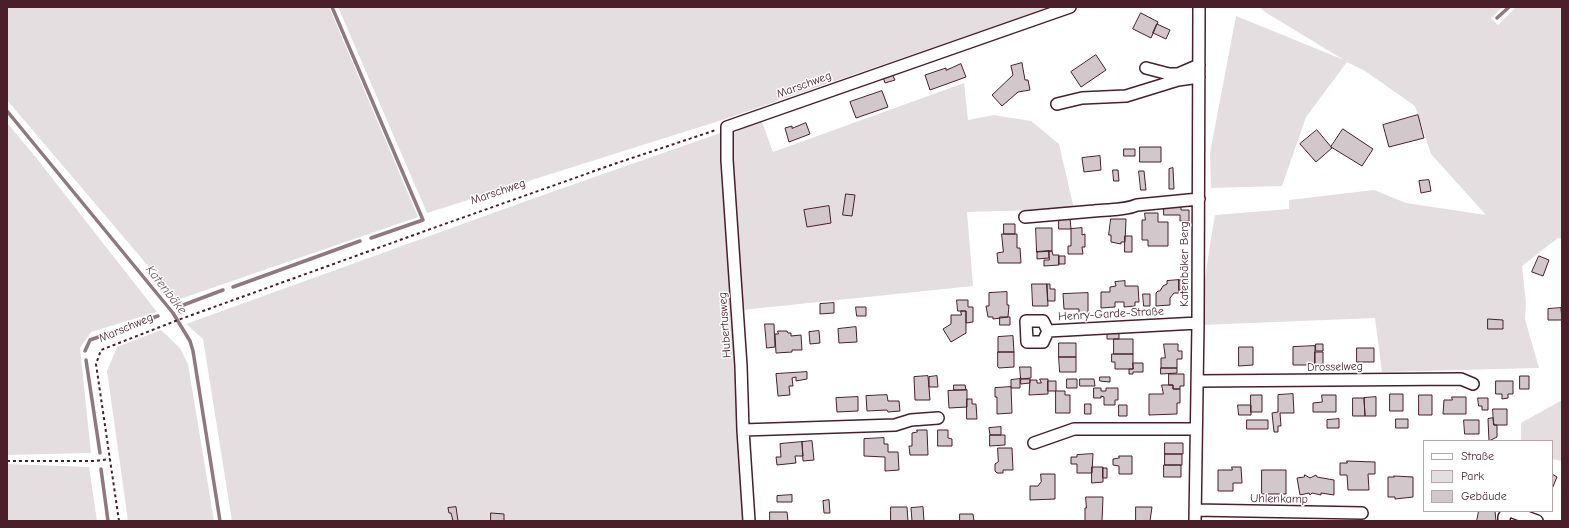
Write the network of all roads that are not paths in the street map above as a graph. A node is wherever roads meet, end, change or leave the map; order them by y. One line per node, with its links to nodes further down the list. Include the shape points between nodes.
1 (1070, 7): 6 (street, Marschweg)
2 (1199, 7): 4 (street, Katenbäker Berg)
3 (1146, 68): 4 (street, via 1169,74)
4 (1198, 71): 5 (street, via 1126,96 1082,98); 7 (street, Katenbäker Berg)
5 (1057, 104)
6 (727, 126): 15 (street, Hubertusweg)
7 (1199, 199): 8 (street); 9 (street, Katenbäker Berg)
8 (1025, 217)
9 (1198, 323): 10 (street, Henry-Garde-Straße); 11 (street, Katenbäker Berg)
10 (1048, 331)
11 (1197, 381): 12 (street, Drosselweg, via 1461,379); 14 (street, Katenbäker Berg)
12 (1473, 384)
13 (938, 418): 15 (street, via 895,424)
14 (1196, 429): 16 (street, via 1074,429); 20 (street, Katenbäker Berg)
15 (743, 430): 21 (street, Hubertusweg)
16 (1034, 443)
17 (1508, 512): 22 (street)
18 (1512, 512): 23 (street)
19 (1362, 513): 20 (street, Uhlenkamp)
20 (1195, 516)
21 (749, 521)
22 (1504, 521)
23 (1537, 521)

